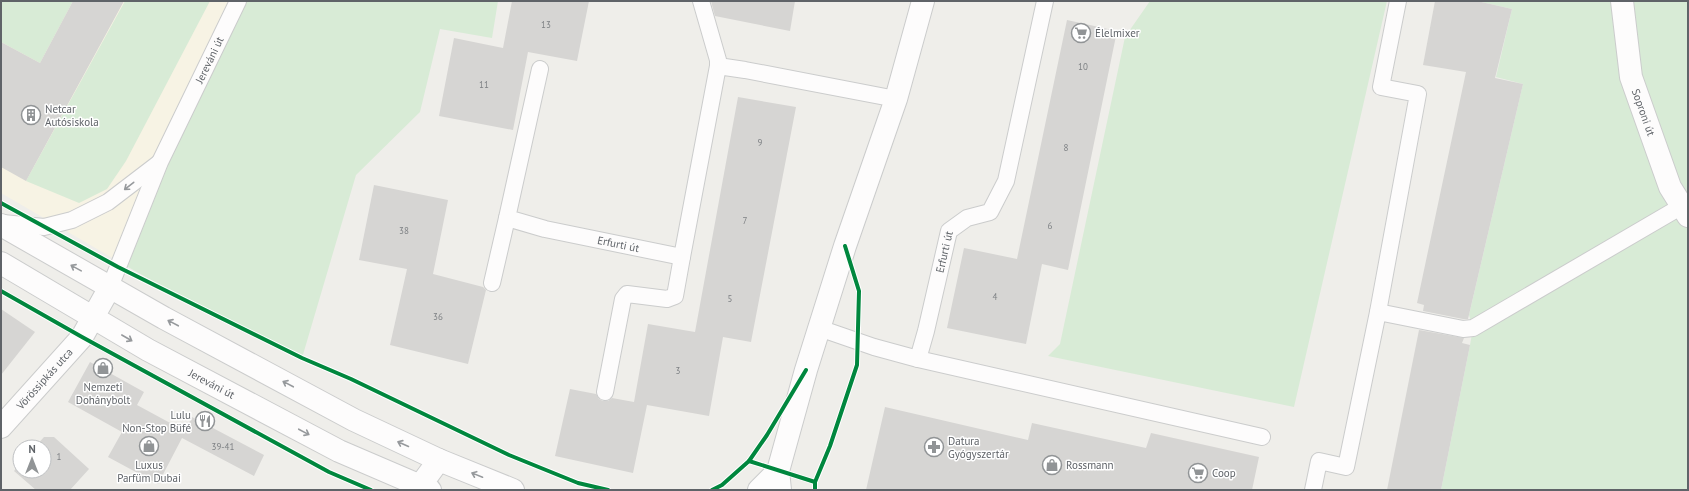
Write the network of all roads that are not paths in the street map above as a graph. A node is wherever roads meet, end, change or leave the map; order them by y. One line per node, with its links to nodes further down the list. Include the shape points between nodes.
1 (238, 1): 10 (lane, Jereváni út)
2 (701, 1): 7 (lane)
3 (923, 1): 9 (street)
4 (1045, 1): 21 (lane, Erfurti út, via 1006,181 990,212 967,218 949,231)
5 (1398, 1): 18 (lane, via 1381,87 1418,94)
6 (1622, 1): 11 (street, Soproni út, via 1631,77 1670,187)
7 (718, 66): 9 (lane); 14 (lane)
8 (540, 69): 12 (lane)
9 (896, 99): 20 (street)
10 (160, 162): 13 (lane, Jereváni út, one-way to 13, via 108,202 72,220 44,227); 17 (lane, Jereváni út)
11 (1685, 211): 18 (lane, via 1473,328 1463,329)
12 (507, 218): 14 (lane, Erfurti út, via 545,229); 16 (lane)
13 (1, 224): 17 (street, Jereváni út, one-way to 13)
14 (682, 257): 22 (lane, via 675,296 667,299 627,294 623,299)
15 (1, 264): 19 (street, Jereváni út)
16 (492, 283)
17 (110, 287): 19 (street, Vörössipkás utca); 25 (street, Jereváni út, one-way to 17, via 354,420)
18 (1378, 312): 30 (lane, via 1346,466 1319,461)
19 (94, 318): 23 (street, Vörössipkás utca, via 82,337); 27 (street, Jereváni út, one-way to 27, via 148,350 339,451)
20 (819, 328): 21 (lane); 26 (street)
21 (918, 359): 24 (lane)
22 (605, 392)
23 (1, 427)
24 (1262, 437)
25 (439, 460): 27 (street); 28 (street, Jereváni út, one-way to 25)
26 (779, 481): 29 (street)
27 (422, 489)
28 (513, 490)
29 (759, 490)
30 (1313, 490)

